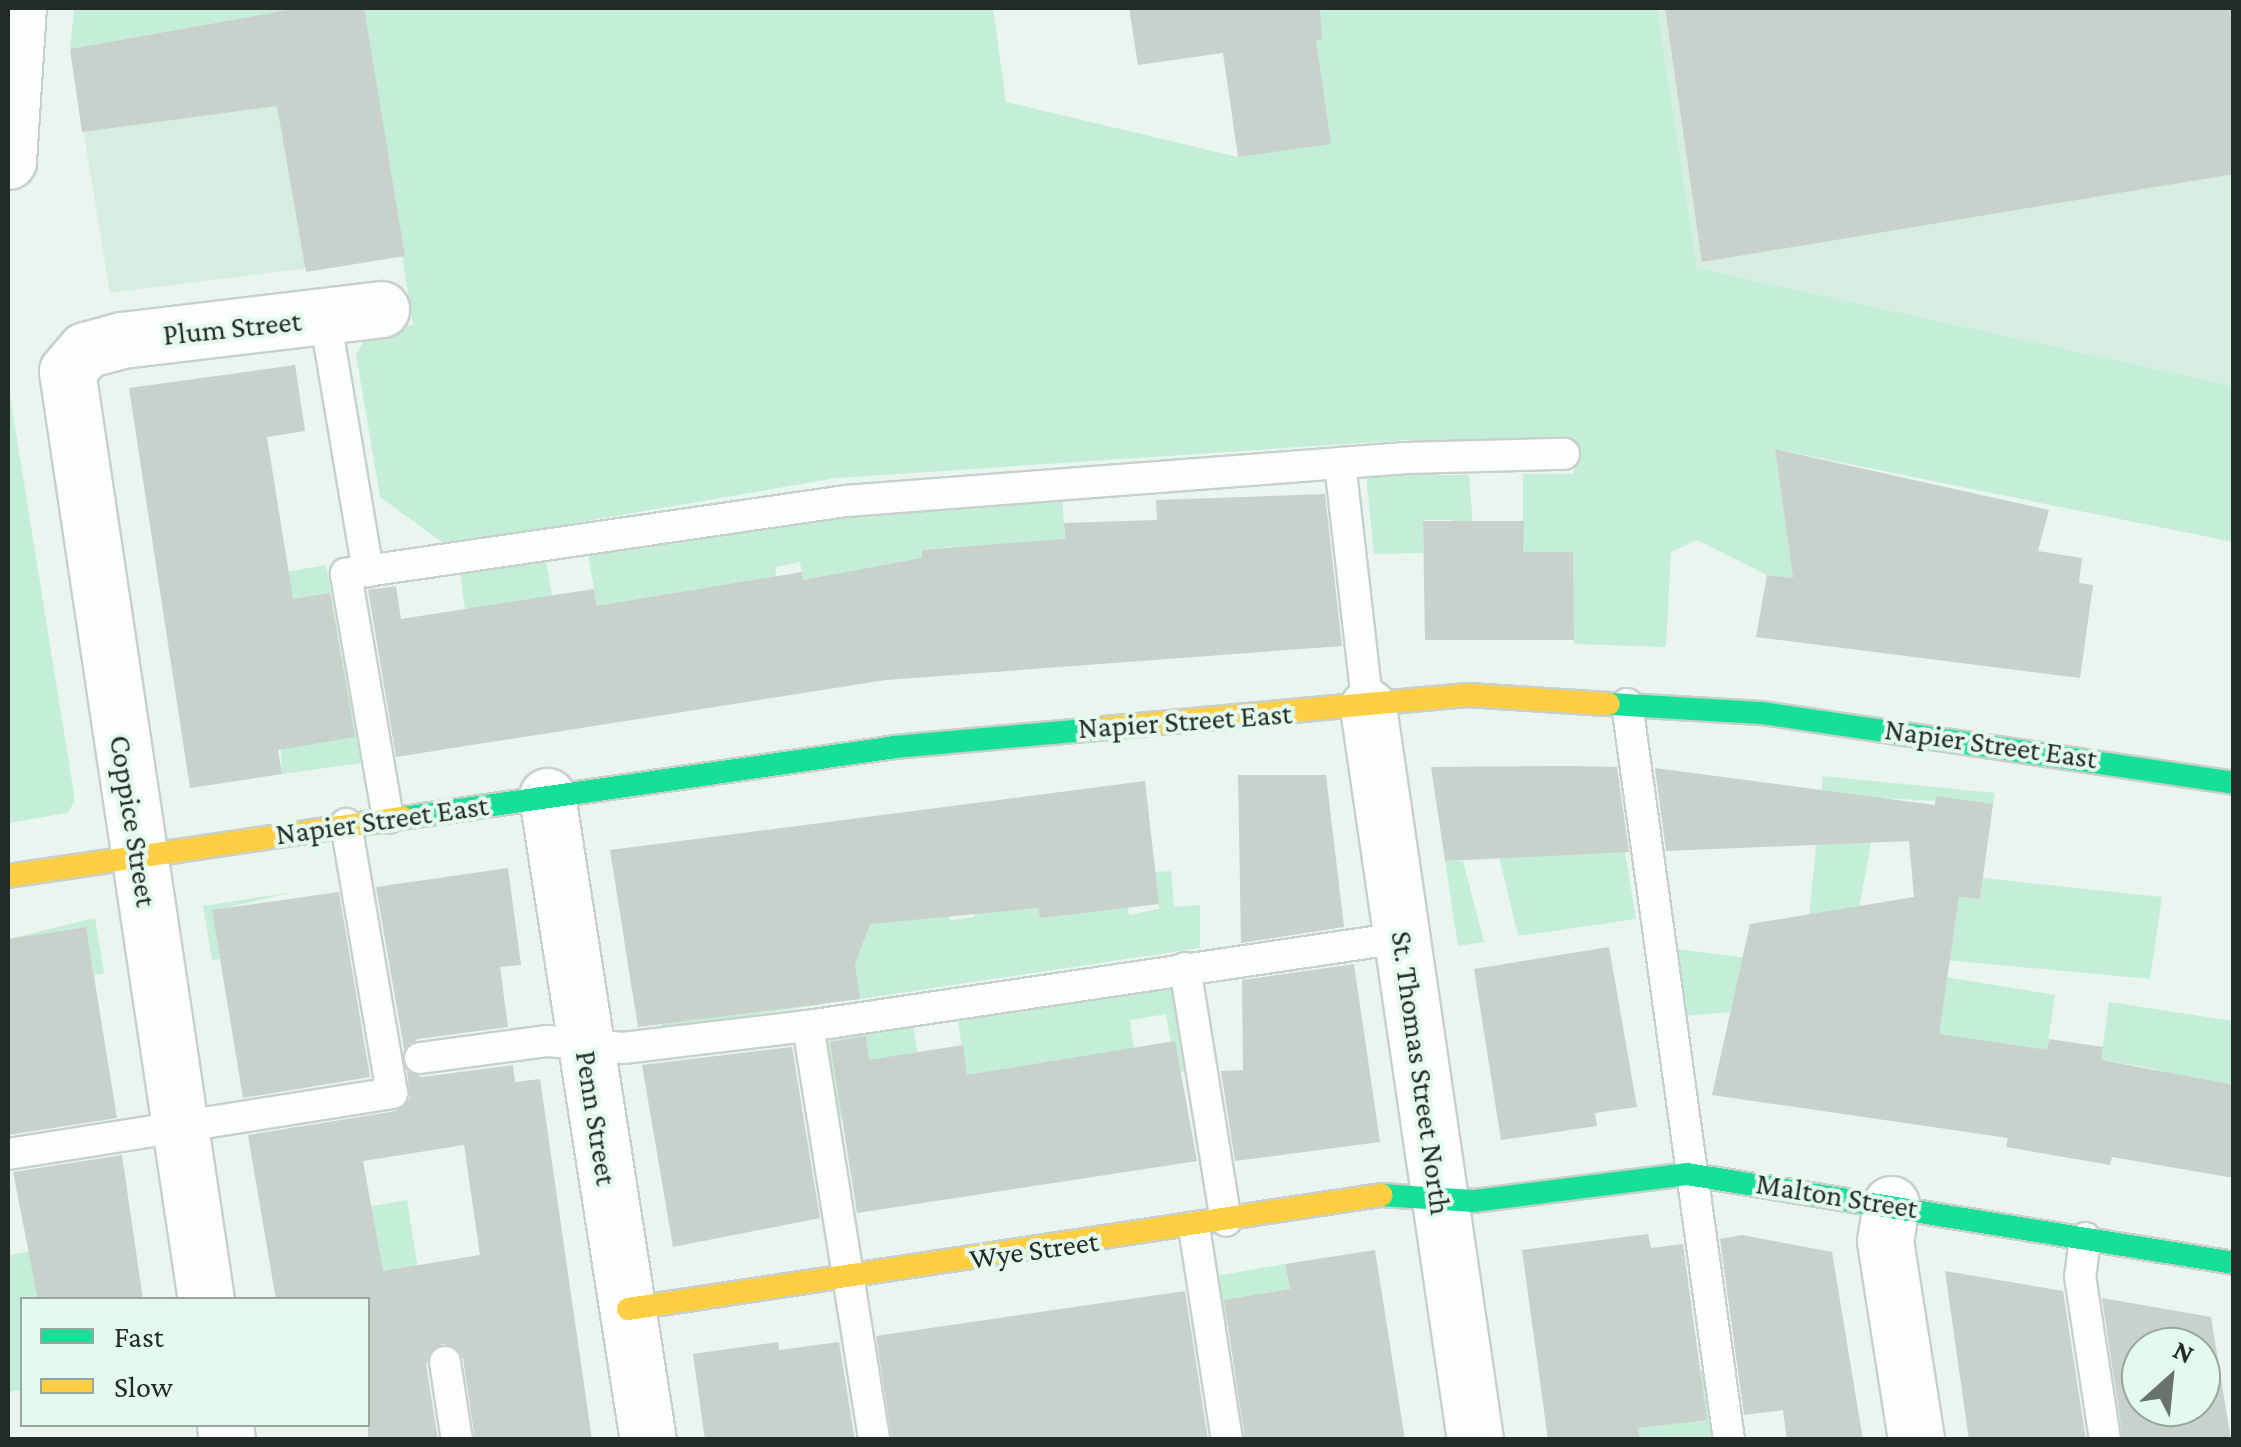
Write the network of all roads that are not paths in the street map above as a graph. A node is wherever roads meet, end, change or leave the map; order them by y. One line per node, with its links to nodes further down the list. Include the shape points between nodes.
1 (18, 8): 2 (street)
2 (8, 161)
3 (381, 309): 4 (street, Plum Street)
4 (325, 317): 5 (street, Plum Street); 8 (lane)
5 (84, 350): 15 (street, Coppice Street, via 67,371 68,396)
6 (1564, 454): 7 (lane)
7 (1340, 463): 8 (lane, via 846,501); 10 (lane)
8 (368, 571): 13 (lane, via 346,574)
9 (1627, 704): 10 (street, Napier Street East, via 1468,695); 11 (street, Napier Street East, via 1944,735); 24 (lane)
10 (1368, 707): 12 (street, Napier Street East, via 894,748); 17 (street, St. Thomas Street North)
11 (2234, 782)
12 (547, 796): 13 (street, Napier Street East); 20 (street, Penn Street)
13 (388, 818): 14 (street, Napier Street East)
14 (346, 824): 15 (street, Napier Street East); 22 (lane, via 392,1092)
15 (139, 856): 16 (street, Napier Street East); 22 (street, Coppice Street)
16 (8, 876)
17 (1400, 938): 18 (lane); 25 (street, St. Thomas Street North)
18 (1186, 968): 19 (lane); 27 (lane)
19 (808, 1026): 20 (lane, via 622,1048); 31 (lane)
20 (584, 1043): 21 (lane); 33 (street, Penn Street)
21 (420, 1058)
22 (180, 1125): 23 (lane); 32 (street, Coppice Street)
23 (8, 1154)
24 (1688, 1174): 25 (street, Malton Street, via 1484,1200); 26 (street, Malton Street); 40 (lane)
25 (1439, 1197): 27 (street, Wye Street, via 1405,1191); 39 (street, St. Thomas Street North)
26 (1891, 1204): 29 (street, Malton Street); 41 (street, via 1886,1241)
27 (1226, 1221): 28 (street, Wye Street)
28 (1194, 1226): 31 (street, Wye Street); 38 (lane)
29 (2086, 1238): 30 (street, Malton Street); 42 (lane, via 2080,1276)
30 (2234, 1263)
31 (847, 1277): 33 (street, Wye Street); 37 (lane)
32 (206, 1297)
33 (628, 1309): 36 (street, Penn Street)
34 (445, 1362): 35 (lane)
35 (457, 1440)
36 (648, 1440)
37 (874, 1440)
38 (1227, 1440)
39 (1475, 1440)
40 (1729, 1440)
41 (1916, 1440)
42 (2105, 1440)

